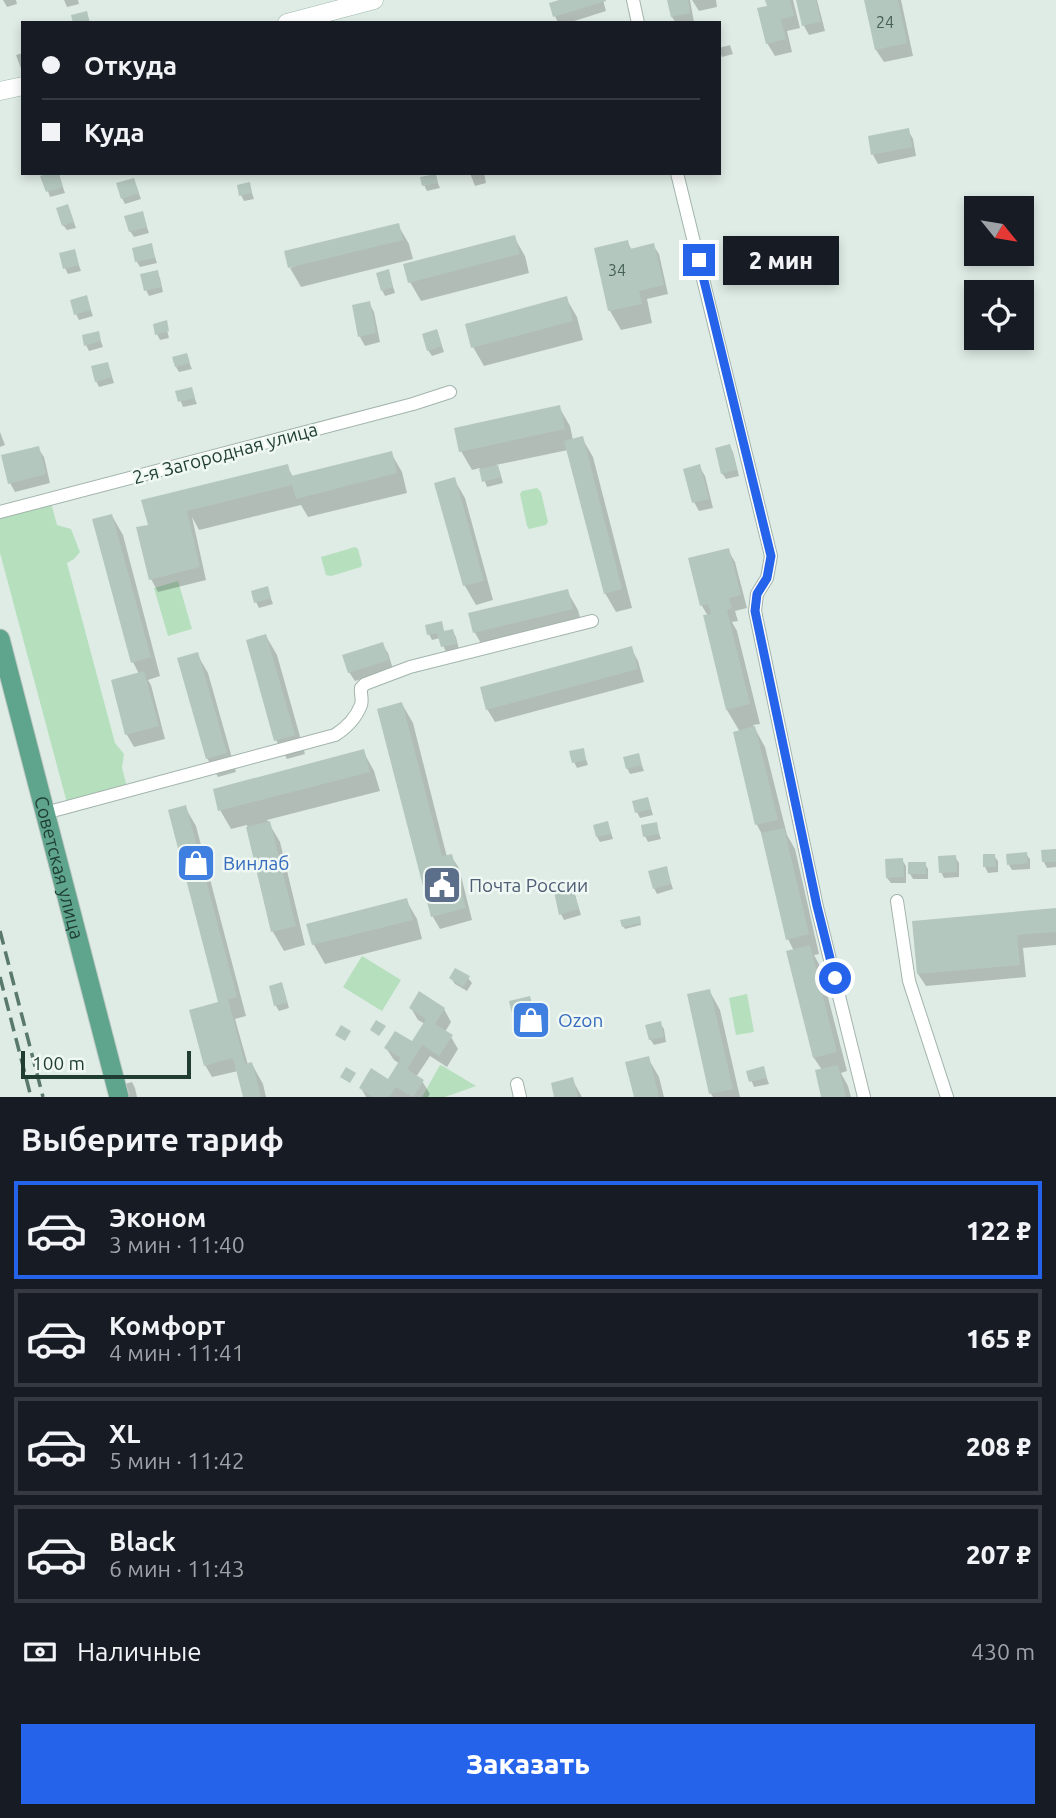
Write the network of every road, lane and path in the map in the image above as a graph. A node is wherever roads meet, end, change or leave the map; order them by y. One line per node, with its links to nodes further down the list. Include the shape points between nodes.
1 (374, 0): 3 (main road)
2 (633, 0): 4 (street)
3 (294, 21)
4 (638, 21)
5 (21, 86): 6 (main road)
6 (0, 91)
7 (677, 175): 17 (street, via 771,556 755,611 817,906)
8 (450, 393): 9 (street, 2-я Загородная улица)
9 (0, 512)
10 (592, 621): 12 (street, via 410,667 365,684 361,704 346,729 335,735)
11 (0, 639): 12 (main road, Советская улица)
12 (45, 813): 15 (main road, Советская улица)
13 (897, 901): 18 (street, via 909,981)
14 (517, 1084): 16 (street)
15 (119, 1097)
16 (520, 1097)
17 (864, 1097)
18 (947, 1097)

